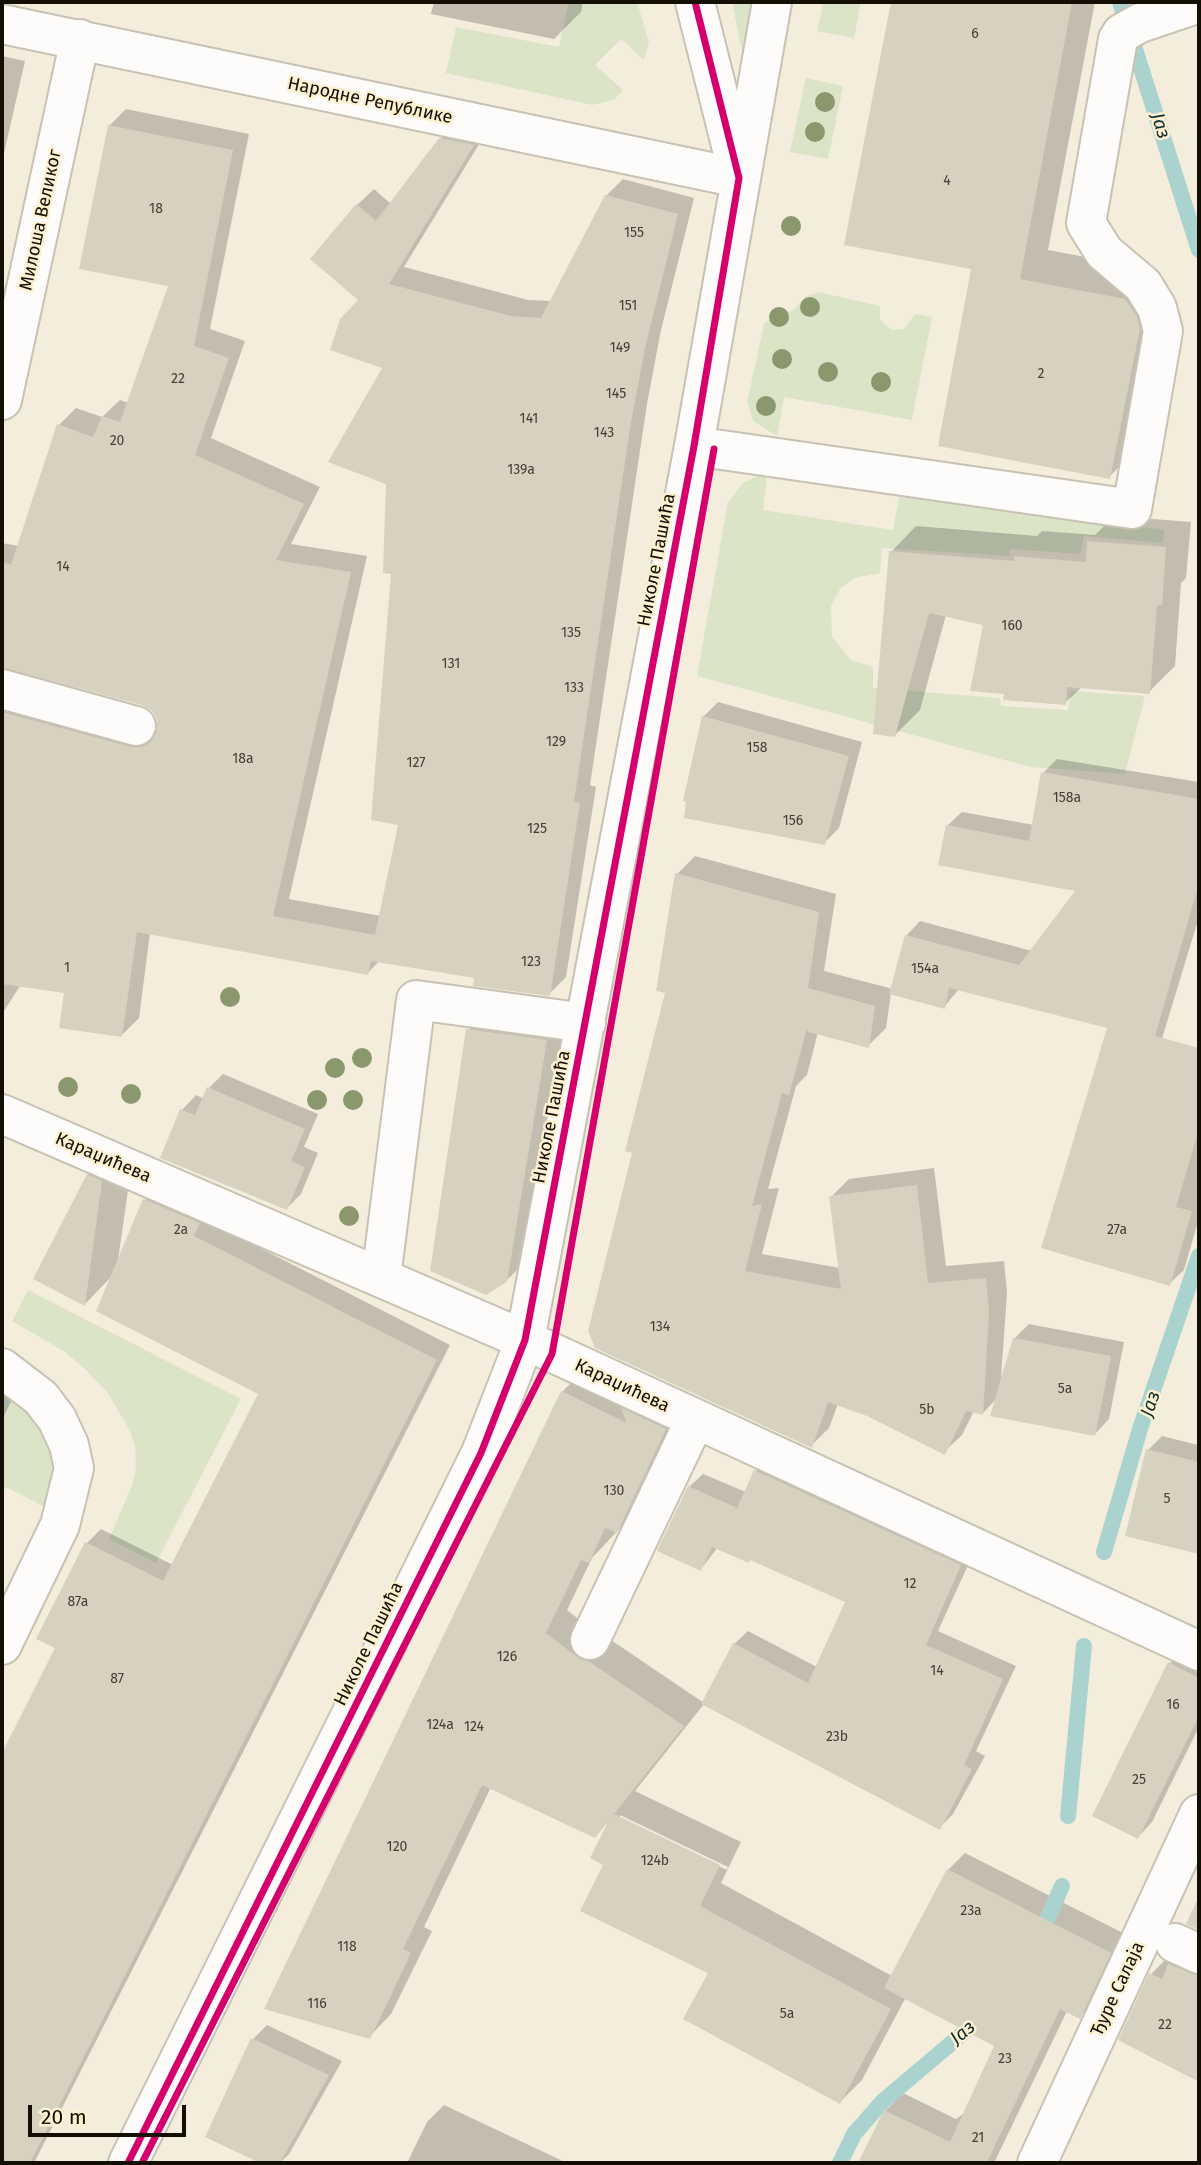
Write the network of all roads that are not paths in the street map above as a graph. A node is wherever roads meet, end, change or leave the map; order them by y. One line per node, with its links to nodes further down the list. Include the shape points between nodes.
1 (695, 2): 6 (street, Николе Пашића)
2 (772, 2): 6 (street)
3 (1199, 3): 8 (street, via 1131,28 1115,46 1086,223 1104,252 1143,285 1157,308 1163,331 1132,509)
4 (2, 24): 5 (street, Народне Републике)
5 (80, 40): 6 (street, Народне Републике); 7 (street, Милоша Великог)
6 (739, 178): 8 (street, Николе Пашића)
7 (2, 400)
8 (694, 446): 11 (street, Николе Пашића)
9 (2, 689): 10 (street)
10 (136, 726)
11 (586, 1023): 13 (street, via 416,1000); 14 (street, Николе Пашића)
12 (2, 1114): 13 (street, Караџићева)
13 (381, 1278): 14 (street, Караџићева)
14 (525, 1340): 16 (street, Караџићева); 21 (street, Николе Пашића, via 481,1453)
15 (2, 1368): 18 (street, via 41,1398 57,1419 74,1468 60,1525)
16 (695, 1419): 17 (street); 19 (street, Караџићева)
17 (590, 1640)
18 (2, 1646)
19 (1199, 1651)
20 (1199, 1814): 22 (street, Ђуре Салаја)
21 (130, 2162)
22 (1037, 2163)

